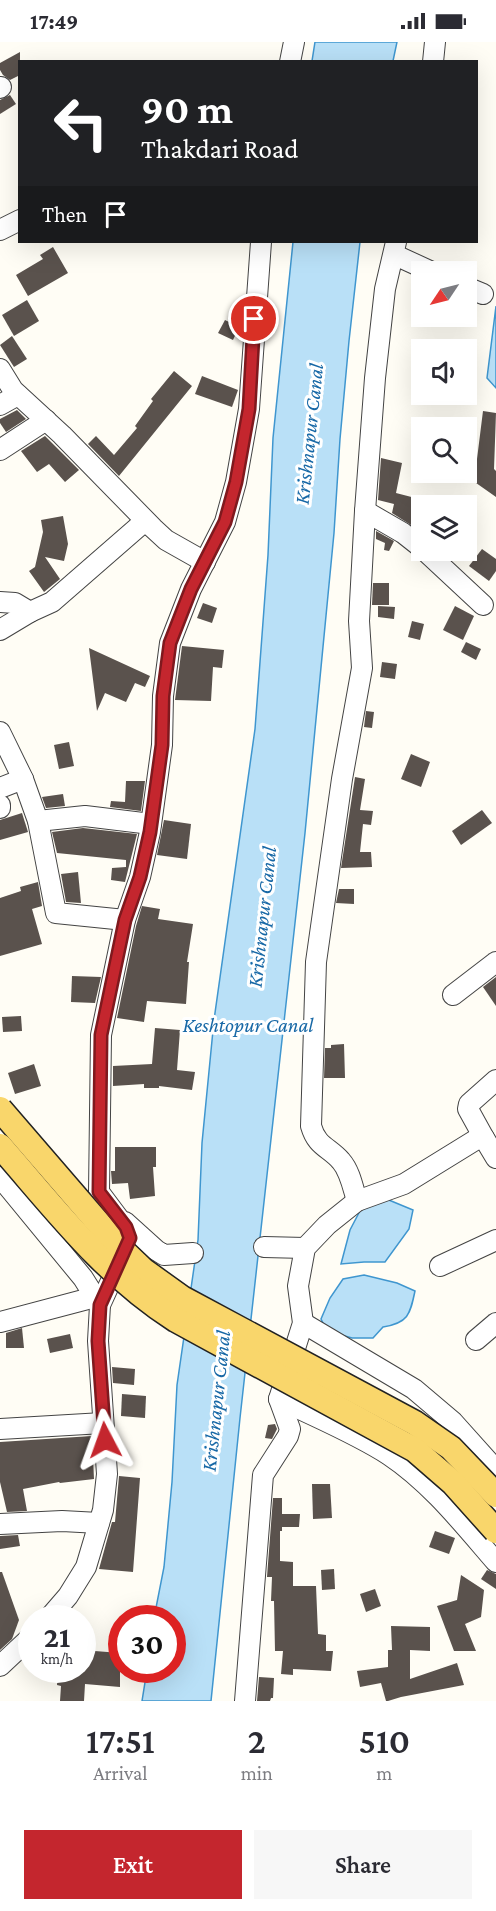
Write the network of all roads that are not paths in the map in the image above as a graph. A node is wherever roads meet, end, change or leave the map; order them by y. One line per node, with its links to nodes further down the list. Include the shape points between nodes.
1 (294, 42): 3 (street)
2 (435, 42): 4 (street)
3 (290, 60)
4 (433, 60)
5 (18, 221): 6 (street)
6 (0, 230)
7 (261, 243): 19 (street, via 249,409 225,522)
8 (396, 248): 9 (street); 15 (street, via 384,300)
9 (416, 261)
10 (0, 369): 11 (street)
11 (18, 395): 12 (street); 13 (street)
12 (0, 405)
13 (46, 420): 14 (street); 16 (street)
14 (0, 450)
15 (364, 512): 17 (street); 38 (street, via 359,621 362,668 316,962 311,1126 321,1145 342,1162)
16 (145, 521): 19 (street, via 166,540); 22 (street, via 52,602)
17 (411, 539)
18 (436, 561): 21 (street)
19 (205, 562): 28 (street, via 170,643)
20 (0, 602): 22 (street, via 15,603)
21 (483, 605)
22 (30, 612): 23 (street)
23 (0, 630)
24 (0, 732): 25 (street)
25 (23, 779): 26 (street); 27 (street)
26 (0, 788)
27 (38, 821): 28 (street, via 85,816); 29 (street, via 56,913)
28 (151, 824): 29 (street, via 140,877)
29 (125, 920): 39 (street, via 101,1035 98,1184 101,1196)
30 (496, 962): 31 (street)
31 (453, 995)
32 (496, 1080): 34 (street, via 469,1104)
33 (0, 1109): 54 (main road, bridge, via 119,1247 161,1284 415,1423 451,1448)
34 (484, 1138): 36 (street); 38 (street, via 404,1184)
35 (0, 1146): 57 (main road, bridge, via 98,1258 150,1304 415,1449 453,1482)
36 (496, 1158)
37 (3, 1190): 45 (street, via 76,1270)
38 (357, 1201): 42 (street)
39 (114, 1212): 43 (street, via 164,1255); 45 (street, via 130,1238)
40 (496, 1239): 44 (street)
41 (264, 1247): 42 (street)
42 (305, 1248): 47 (street, via 298,1286)
43 (194, 1253)
44 (440, 1266)
45 (97, 1301): 46 (street); 51 (street)
46 (0, 1322)
47 (303, 1323): 50 (street); 53 (street, via 414,1389 453,1422)
48 (496, 1323): 49 (street)
49 (476, 1340)
50 (279, 1399): 58 (street, via 389,1456 448,1506); 62 (street, via 290,1429 262,1475)
51 (104, 1423): 52 (street); 55 (street, via 107,1474)
52 (0, 1429)
53 (496, 1470)
54 (496, 1495)
55 (99, 1522): 56 (street); 59 (street, via 86,1567)
56 (0, 1524)
57 (496, 1531)
58 (496, 1562)
59 (60, 1605)
60 (18, 1649): 61 (street)
61 (0, 1666)
62 (245, 1701)

